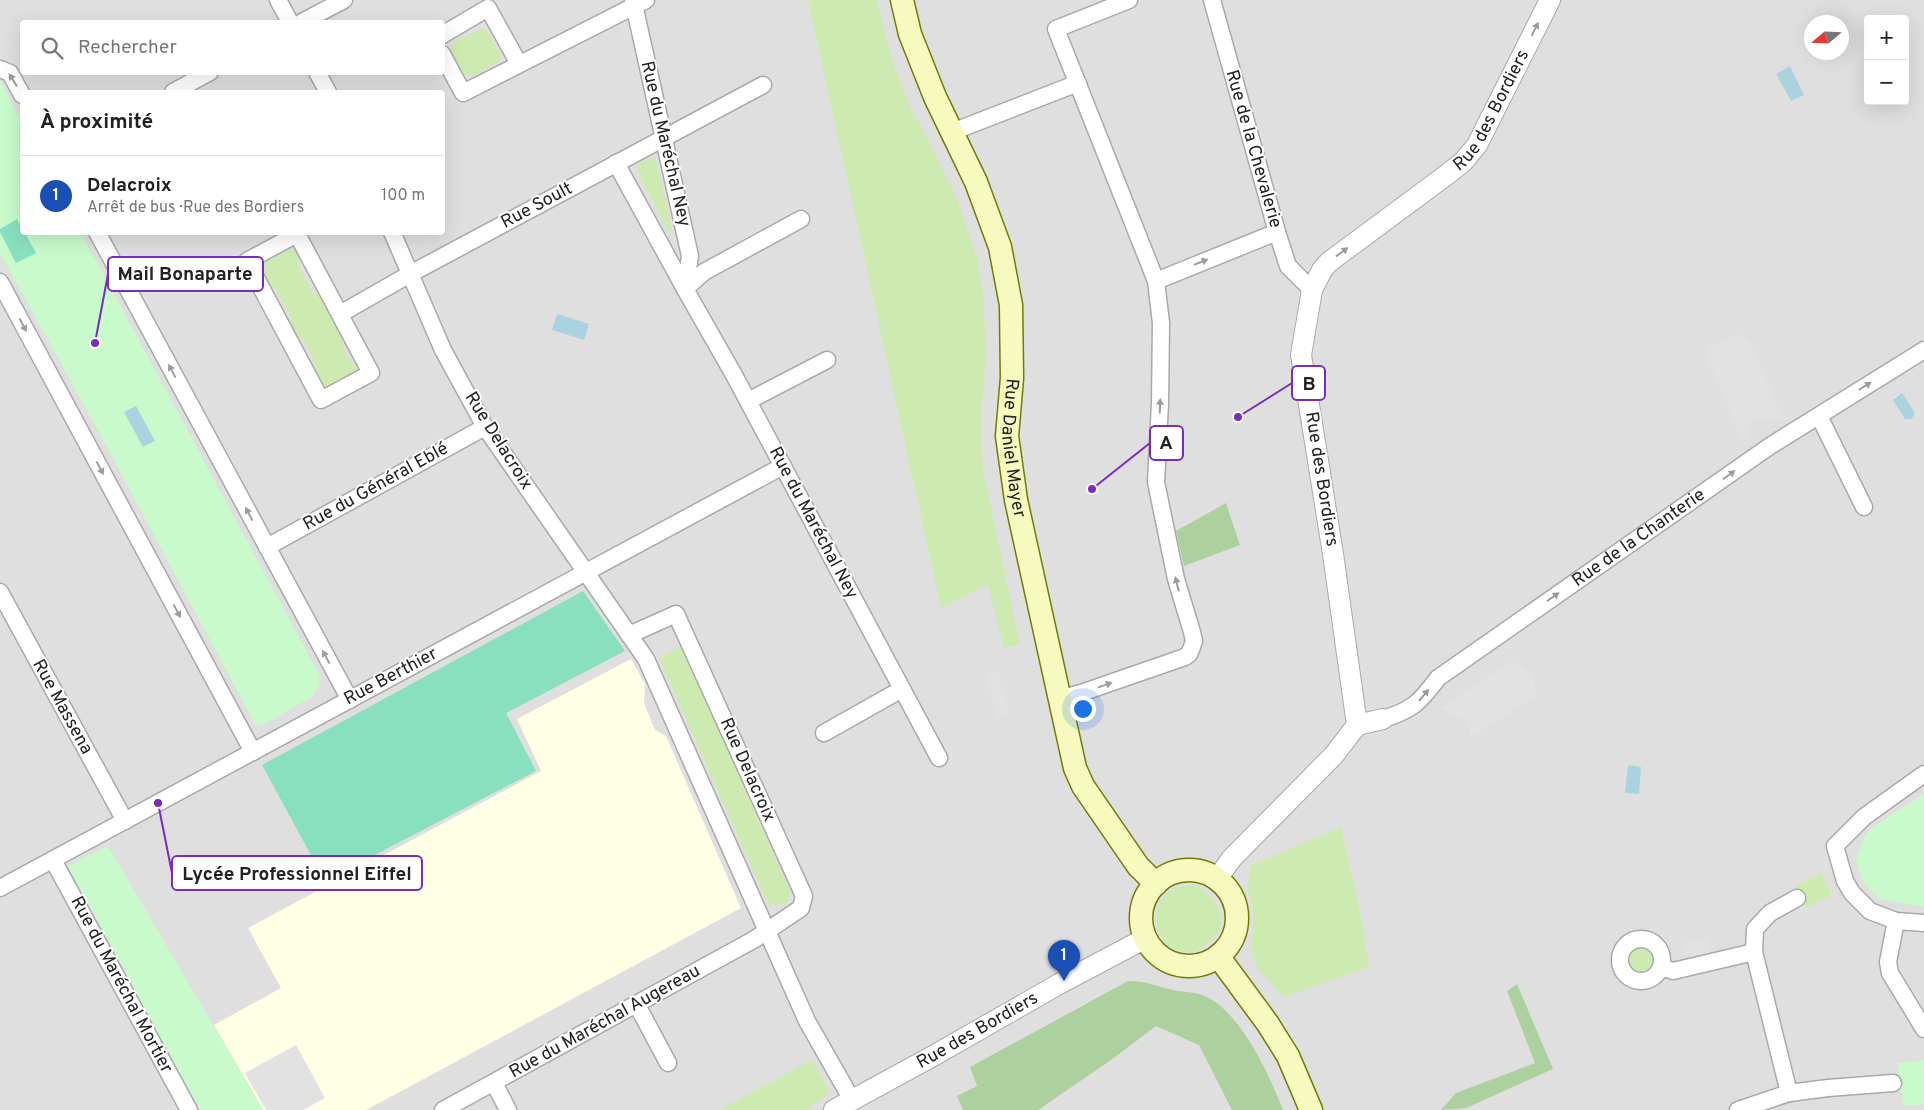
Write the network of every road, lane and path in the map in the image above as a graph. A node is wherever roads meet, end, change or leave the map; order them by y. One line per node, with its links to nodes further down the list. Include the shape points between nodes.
1 (278, 0): 8 (street)
2 (344, 0): 9 (street)
3 (902, 0): 21 (main road, Rue Daniel Mayer, via 910,34)
4 (1128, 0): 16 (street, via 1056,29)
5 (1212, 0): 25 (street, Rue de la Chevalerie)
6 (1550, 0): 34 (street, Rue des Bordiers, one-way to 6, via 1328,262 1445,176 1477,145)
7 (638, 2): 12 (street); 22 (street, Rue du Maréchal Ney)
8 (289, 20)
9 (306, 20)
10 (445, 33): 12 (street, via 488,8)
11 (445, 60): 12 (street, via 463,93)
12 (519, 64)
13 (0, 69): 20 (street, one-way to 13, via 10,73)
14 (204, 75): 18 (street)
15 (319, 75): 19 (street)
16 (1078, 83): 21 (street); 31 (street)
17 (764, 84): 22 (street, Rue Soult)
18 (177, 90)
19 (327, 90)
20 (20, 91)
21 (952, 132): 48 (main road, Rue Daniel Mayer, via 976,182 1000,247 1011,305 1012,378 1007,436 1016,500)
22 (663, 137): 23 (street, Rue Soult); 33 (street, Rue du Maréchal Ney, via 690,256)
23 (616, 163): 30 (street, Rue Soult); 33 (street, Rue du Maréchal Ney)
24 (801, 219): 33 (street, via 704,272)
25 (1277, 232): 31 (street, one-way to 25); 34 (street, Rue de la Chevalerie, via 1288,266)
26 (99, 235): 43 (street, one-way to 26)
27 (294, 235): 35 (street, via 247,261 321,400 371,373)
28 (297, 235): 35 (street)
29 (393, 235): 30 (street, Rue Delacroix)
30 (410, 274): 35 (street, Rue Soult); 40 (street, Rue Delacroix, via 444,350)
31 (1156, 281): 48 (street, one-way to 31, via 1175,661 1189,654 1194,641 1176,579 1156,482 1161,323)
32 (0, 282): 53 (street, one-way to 53)
33 (685, 289): 38 (street, Rue du Maréchal Ney)
34 (1312, 290): 51 (street, Rue des Bordiers, via 1301,355)
35 (340, 314)
36 (1924, 350): 39 (street, Rue de la Chanterie, one-way to 36)
37 (828, 360): 38 (street)
38 (748, 401): 41 (street, Rue du Maréchal Ney)
39 (1819, 416): 42 (street); 50 (street, Rue de la Chanterie, one-way to 39, via 1405,711 1421,700 1438,678 1770,446)
40 (485, 427): 43 (street, Rue du Général Eblé); 44 (street, Rue Delacroix)
41 (783, 466): 44 (street, Rue Berthier); 47 (street, Rue du Maréchal Ney)
42 (1864, 507)
43 (267, 547): 49 (street, one-way to 43)
44 (586, 573): 46 (street, Rue Delacroix); 49 (street, Rue Berthier)
45 (0, 592): 56 (street, Rue Massena)
46 (629, 635): 64 (street, Rue Delacroix, via 646,659); 64 (street, Rue Delacroix, via 676,614 804,896 801,908)
47 (902, 689): 52 (street); 54 (street, Rue du Maréchal Ney)
48 (1059, 699): 59 (main road, Rue Daniel Mayer, via 1075,768 1083,786 1138,866)
49 (350, 700): 53 (street, Rue Berthier)
50 (1383, 719): 51 (street, Rue de la Chanterie)
51 (1356, 725): 58 (street, via 1334,755 1232,858)
52 (824, 733)
53 (253, 752): 56 (street, Rue Berthier)
54 (939, 758)
55 (1924, 774): 62 (street, via 1864,817 1835,846 1842,874 1852,893 1870,910)
56 (124, 821): 57 (street, Rue Berthier)
57 (53, 860): 60 (street, Rue Berthier); 76 (street, Rue du Maréchal Mortier)
58 (1217, 879): 59 (main road, via 1202,872 1186,870 1170,874); 67 (main road, via 1228,889 1238,918 1229,946)
59 (1156, 884): 65 (main road, via 1142,909)
60 (0, 888)
61 (1797, 898): 66 (street, via 1770,913 1755,929)
62 (1896, 921): 63 (street); 70 (street, via 1888,962 1890,973)
63 (1924, 923)
64 (767, 932): 69 (street, Rue du Maréchal Augereau); 75 (street, Rue Delacroix, via 807,1021)
65 (1146, 938): 67 (main road, via 1154,950 1178,965 1206,963); 75 (street, Rue des Bordiers)
66 (1754, 952): 68 (street, via 1673,971); 74 (street)
67 (1218, 956): 80 (main road, via 1288,1056)
68 (1661, 967)
69 (637, 1004): 71 (street); 72 (street, Rue du Maréchal Augereau)
70 (1924, 1029)
71 (668, 1063)
72 (494, 1082): 77 (street, Rue du Maréchal Augereau); 78 (street)
73 (1893, 1083): 74 (street)
74 (1789, 1093): 81 (street)
75 (852, 1100): 79 (street, Rue des Bordiers)
76 (189, 1110)
77 (443, 1110)
78 (508, 1110)
79 (834, 1110)
80 (1311, 1110)
81 (1738, 1110)

